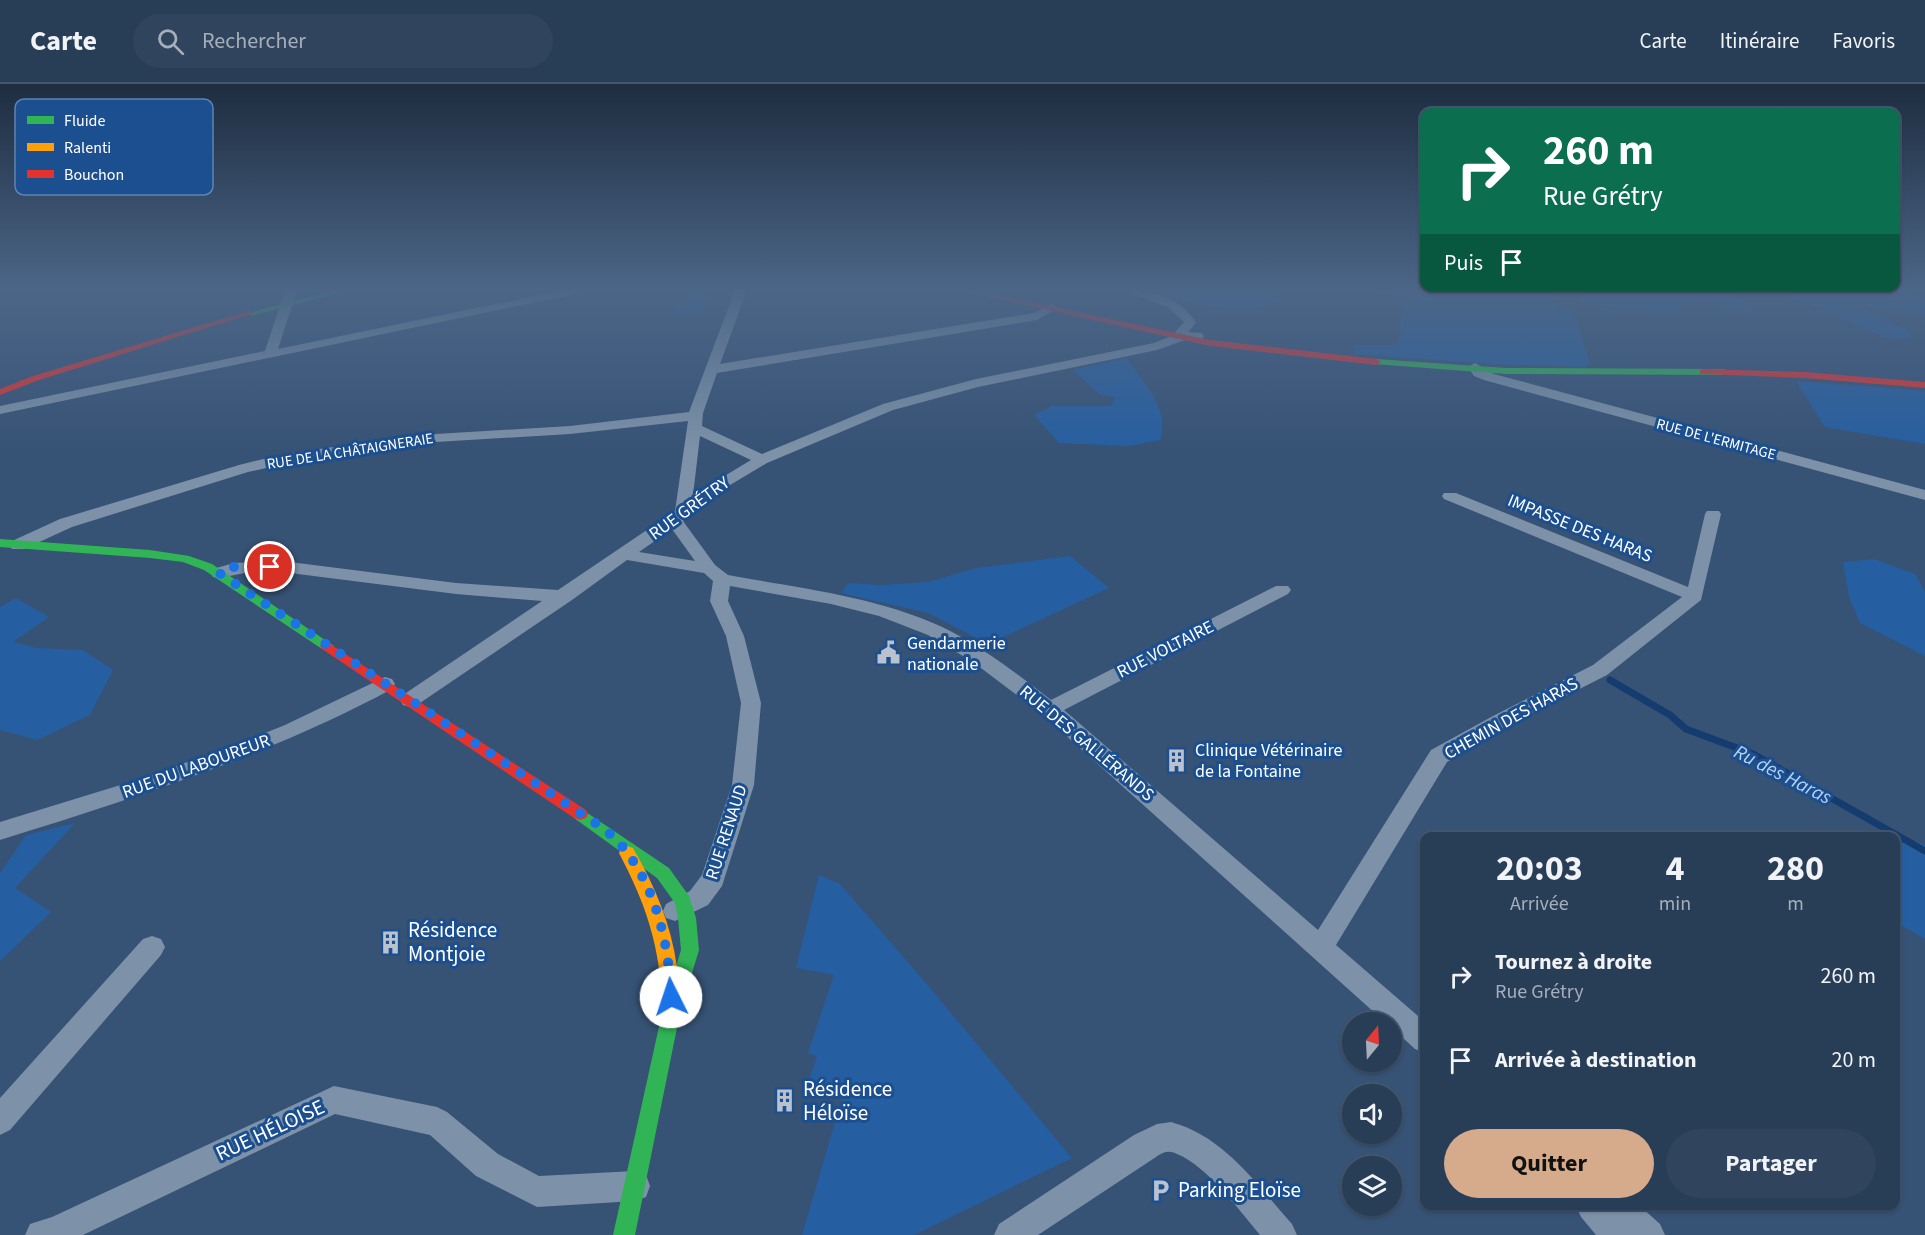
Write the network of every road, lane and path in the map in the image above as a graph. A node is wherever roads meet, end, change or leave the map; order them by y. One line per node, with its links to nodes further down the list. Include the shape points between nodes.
1 (152, 344): 16 (main road)
2 (273, 344): 12 (street)
3 (320, 344): 12 (street)
4 (721, 344): 13 (street)
5 (870, 344): 13 (street)
6 (1162, 344): 10 (street, RUE GRÉTRY)
7 (1218, 344): 9 (main road)
8 (1240, 344): 11 (main road)
9 (1224, 345): 10 (street, RUE GRÉTRY); 11 (main road)
10 (1157, 346): 19 (street, RUE GRÉTRY, via 976,383 888,407)
11 (1268, 349): 14 (main road)
12 (270, 354): 17 (street)
13 (711, 370): 18 (street)
14 (1501, 374): 15 (main road, via 1724,372); 20 (street, RUE DE L'ERMITAGE)
15 (1925, 385)
16 (0, 392)
17 (0, 410)
18 (694, 421): 19 (street); 23 (street); 24 (street, RUE DE LA CHÂTAIGNERAIE, via 419,439 284,459 244,468)
19 (762, 460): 23 (street, RUE GRÉTRY, via 704,494)
20 (1925, 495)
21 (1450, 496): 30 (street, IMPASSE DES HARAS)
22 (1713, 514): 30 (street)
23 (679, 515): 25 (street, RUE GRÉTRY); 27 (street)
24 (5, 544): 26 (main road, via 170,556)
25 (623, 554): 27 (street, RUE DES GALLÉRANDS); 29 (street, RUE GRÉTRY)
26 (219, 573): 29 (street, via 234,567 270,567 515,596); 31 (main road)
27 (715, 574): 33 (street, RUE DES GALLÉRANDS, via 882,611 910,621 983,661); 36 (street, RUE RENAUD, via 719,601 735,636 751,703 743,785 713,879 699,898)
28 (1282, 590): 33 (street, RUE VOLTAIRE)
29 (566, 596): 32 (street, RUE GRÉTRY)
30 (1695, 596): 39 (street, CHEMIN DES HARAS, via 1600,670 1439,756)
31 (386, 684): 32 (main road); 34 (street, RUE DU LABOUREUR, via 205,766)
32 (410, 700): 35 (main road)
33 (1049, 709): 39 (street, RUE DES GALLÉRANDS)
34 (0, 831)
35 (620, 843): 36 (main road, via 663,873); 37 (main road, via 642,876)
36 (684, 907): 37 (street, RUE RENAUD); 40 (main road, via 690,950)
37 (658, 918): 40 (main road, via 667,952)
38 (152, 947): 42 (street)
39 (1321, 947): 41 (street, RUE DES GALLÉRANDS)
40 (671, 1013): 43 (main road)
41 (1420, 1036)
42 (0, 1120)
43 (635, 1186): 46 (street, RUE HÉLOISE, via 537,1192 488,1165 437,1122 334,1100); 47 (main road)
44 (1595, 1210): 50 (street)
45 (1621, 1210): 51 (street)
46 (42, 1235)
47 (624, 1235)
48 (1010, 1235): 49 (street, via 1145,1146 1172,1136 1197,1147 1214,1161)
49 (1281, 1235)
50 (1617, 1235)
51 (1649, 1235)

